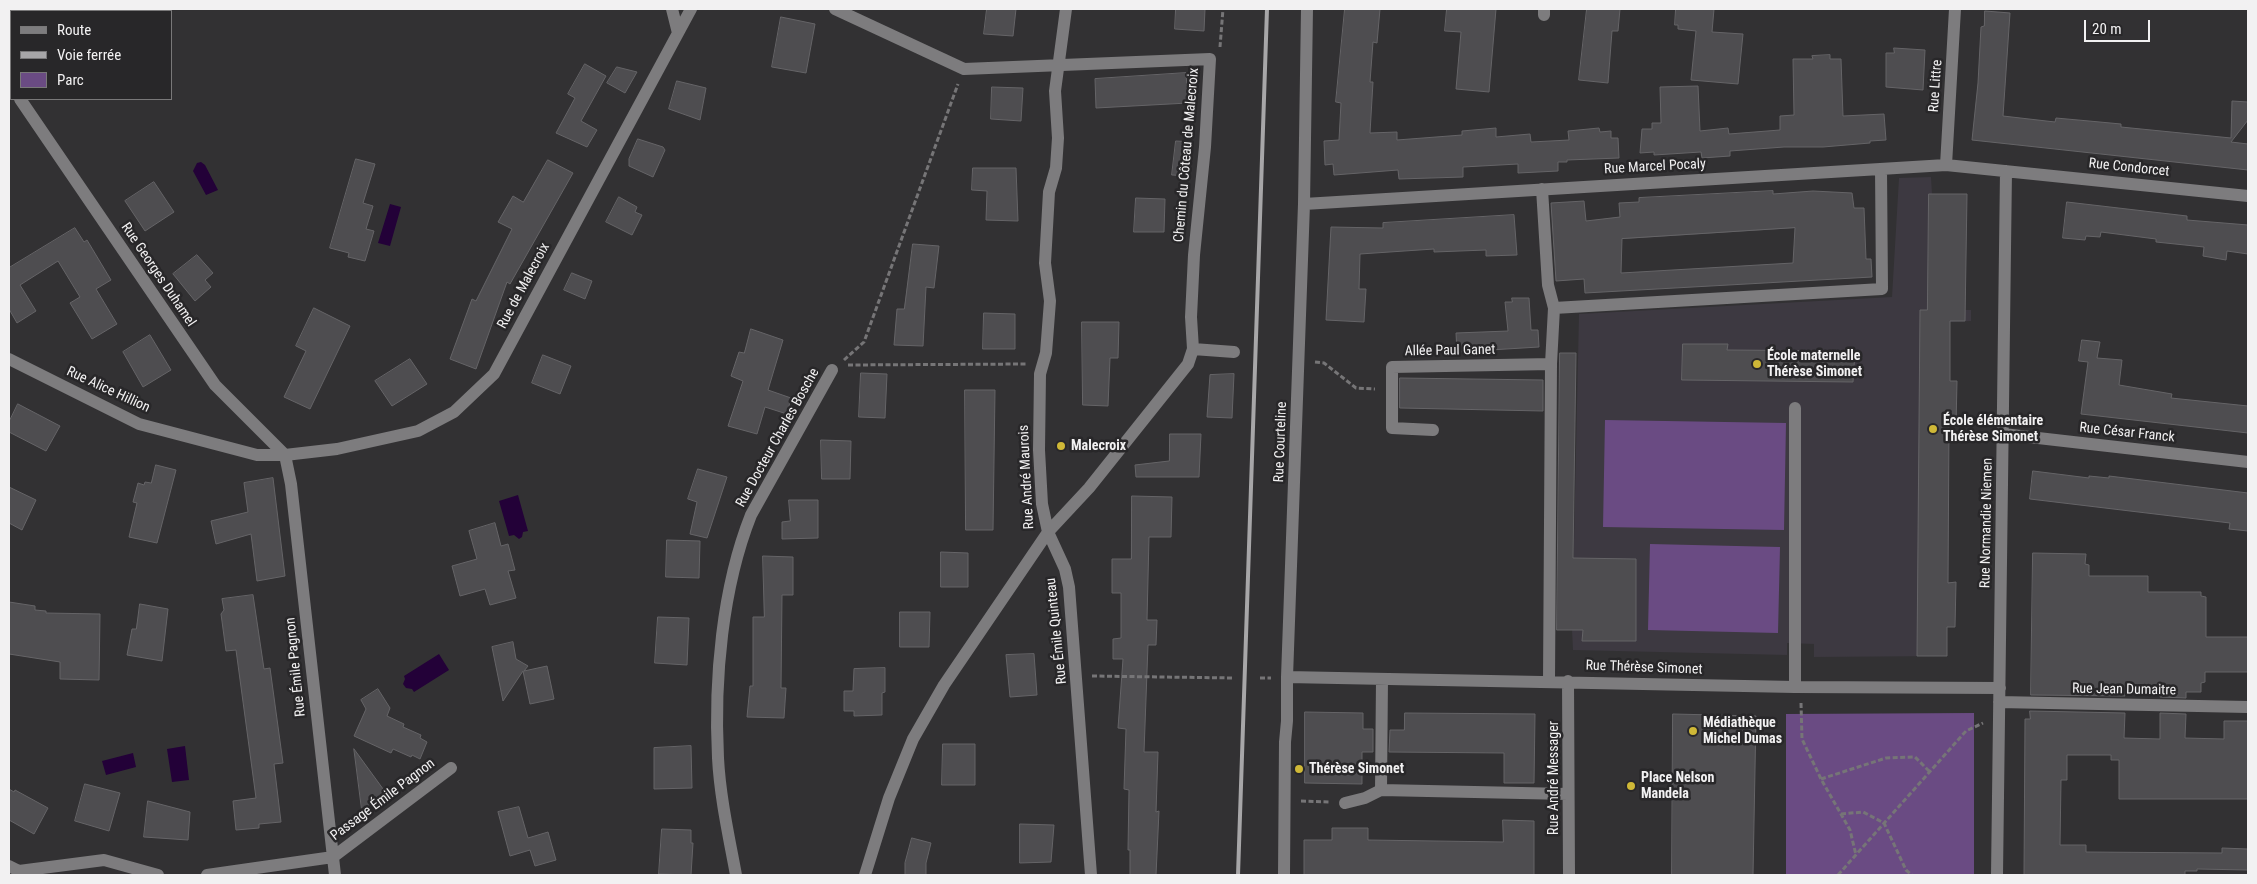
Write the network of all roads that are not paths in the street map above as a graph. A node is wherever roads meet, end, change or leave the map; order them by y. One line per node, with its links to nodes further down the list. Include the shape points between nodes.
1 (672, 9): 7 (street)
2 (691, 9): 7 (street, Rue de Malecroix)
3 (835, 9): 8 (street, Chemin du Côteau de Malecroix, via 964,69)
4 (1066, 9): 8 (street, Rue André Maurois)
5 (1307, 9): 15 (street, Rue Courteline)
6 (1955, 9): 10 (street, Rue Littre)
7 (678, 33): 25 (street, Rue de Malecroix, via 494,374 454,412 418,432 337,449)
8 (1058, 64): 17 (street, Chemin du Côteau de Malecroix, via 1210,59 1194,255); 27 (street, Rue André Maurois, via 1055,91 1058,138 1056,168 1049,192 1045,263 1050,301 1046,353 1040,374 1039,450 1042,504)
9 (21, 100): 25 (street, Rue Georges Duhamel, via 215,385)
10 (1946, 165): 11 (street, Rue Marcel Pocaly); 12 (street, Rue Marcel Pocaly)
11 (1880, 169): 13 (street, Rue Marcel Pocaly); 16 (street, via 1882,288)
12 (2006, 171): 14 (street, Rue Condorcet); 24 (street, Rue Normandie Niemen)
13 (1542, 189): 15 (street, Rue Marcel Pocaly); 16 (street, via 1548,285)
14 (2248, 196)
15 (1304, 204): 28 (street, Rue Courteline)
16 (1554, 308): 20 (street)
17 (1193, 349): 18 (street); 27 (street, via 1188,364 1170,388 1089,488)
18 (1234, 352)
19 (9, 359): 25 (street, Rue Alice Hillion, via 139,424 257,455)
20 (1551, 364): 23 (street, Allée Paul Ganet, via 1392,367 1392,428); 30 (street)
21 (832, 370): 45 (street, Rue Docteur Charles Bosche, via 751,514 732,575 719,670 718,750)
22 (1794, 408): 32 (street)
23 (1433, 430)
24 (2003, 434): 26 (street, Rue César Franck); 33 (street, Rue Normandie Niemen)
25 (285, 455): 40 (street, Rue Émile Pagnon, via 291,484)
26 (2248, 462)
27 (1048, 532): 46 (street, Rue André Maurois, via 944,685 914,739 889,798); 47 (street, Rue Émile Quinteau, via 1065,569 1069,587)
28 (1287, 677): 29 (street, Rue Thérèse Simonet); 48 (street, Rue Courteline)
29 (1382, 679): 30 (street, Rue Thérèse Simonet); 37 (street)
30 (1549, 681): 31 (street, Rue Thérèse Simonet)
31 (1568, 681): 32 (street, Rue Thérèse Simonet); 38 (street, Rue André Messager)
32 (1798, 687): 33 (street, Rue Thérèse Simonet)
33 (2000, 688): 34 (street, Rue Normandie Niemen)
34 (2000, 702): 35 (street, Rue Jean Dumaitre); 50 (street, Rue Normandie Niemen)
35 (2248, 707)
36 (451, 768): 40 (street, Passage Émile Pagnon)
37 (1381, 790): 38 (street); 39 (street)
38 (1568, 794): 49 (street, Rue André Messager)
39 (1345, 803)
40 (333, 856): 43 (street); 44 (street, Rue Émile Pagnon)
41 (16, 871): 42 (street, via 104,860)
42 (158, 875)
43 (207, 875)
44 (335, 875)
45 (736, 875)
46 (865, 875)
47 (1091, 875)
48 (1284, 875)
49 (1569, 875)
50 (1997, 875)

